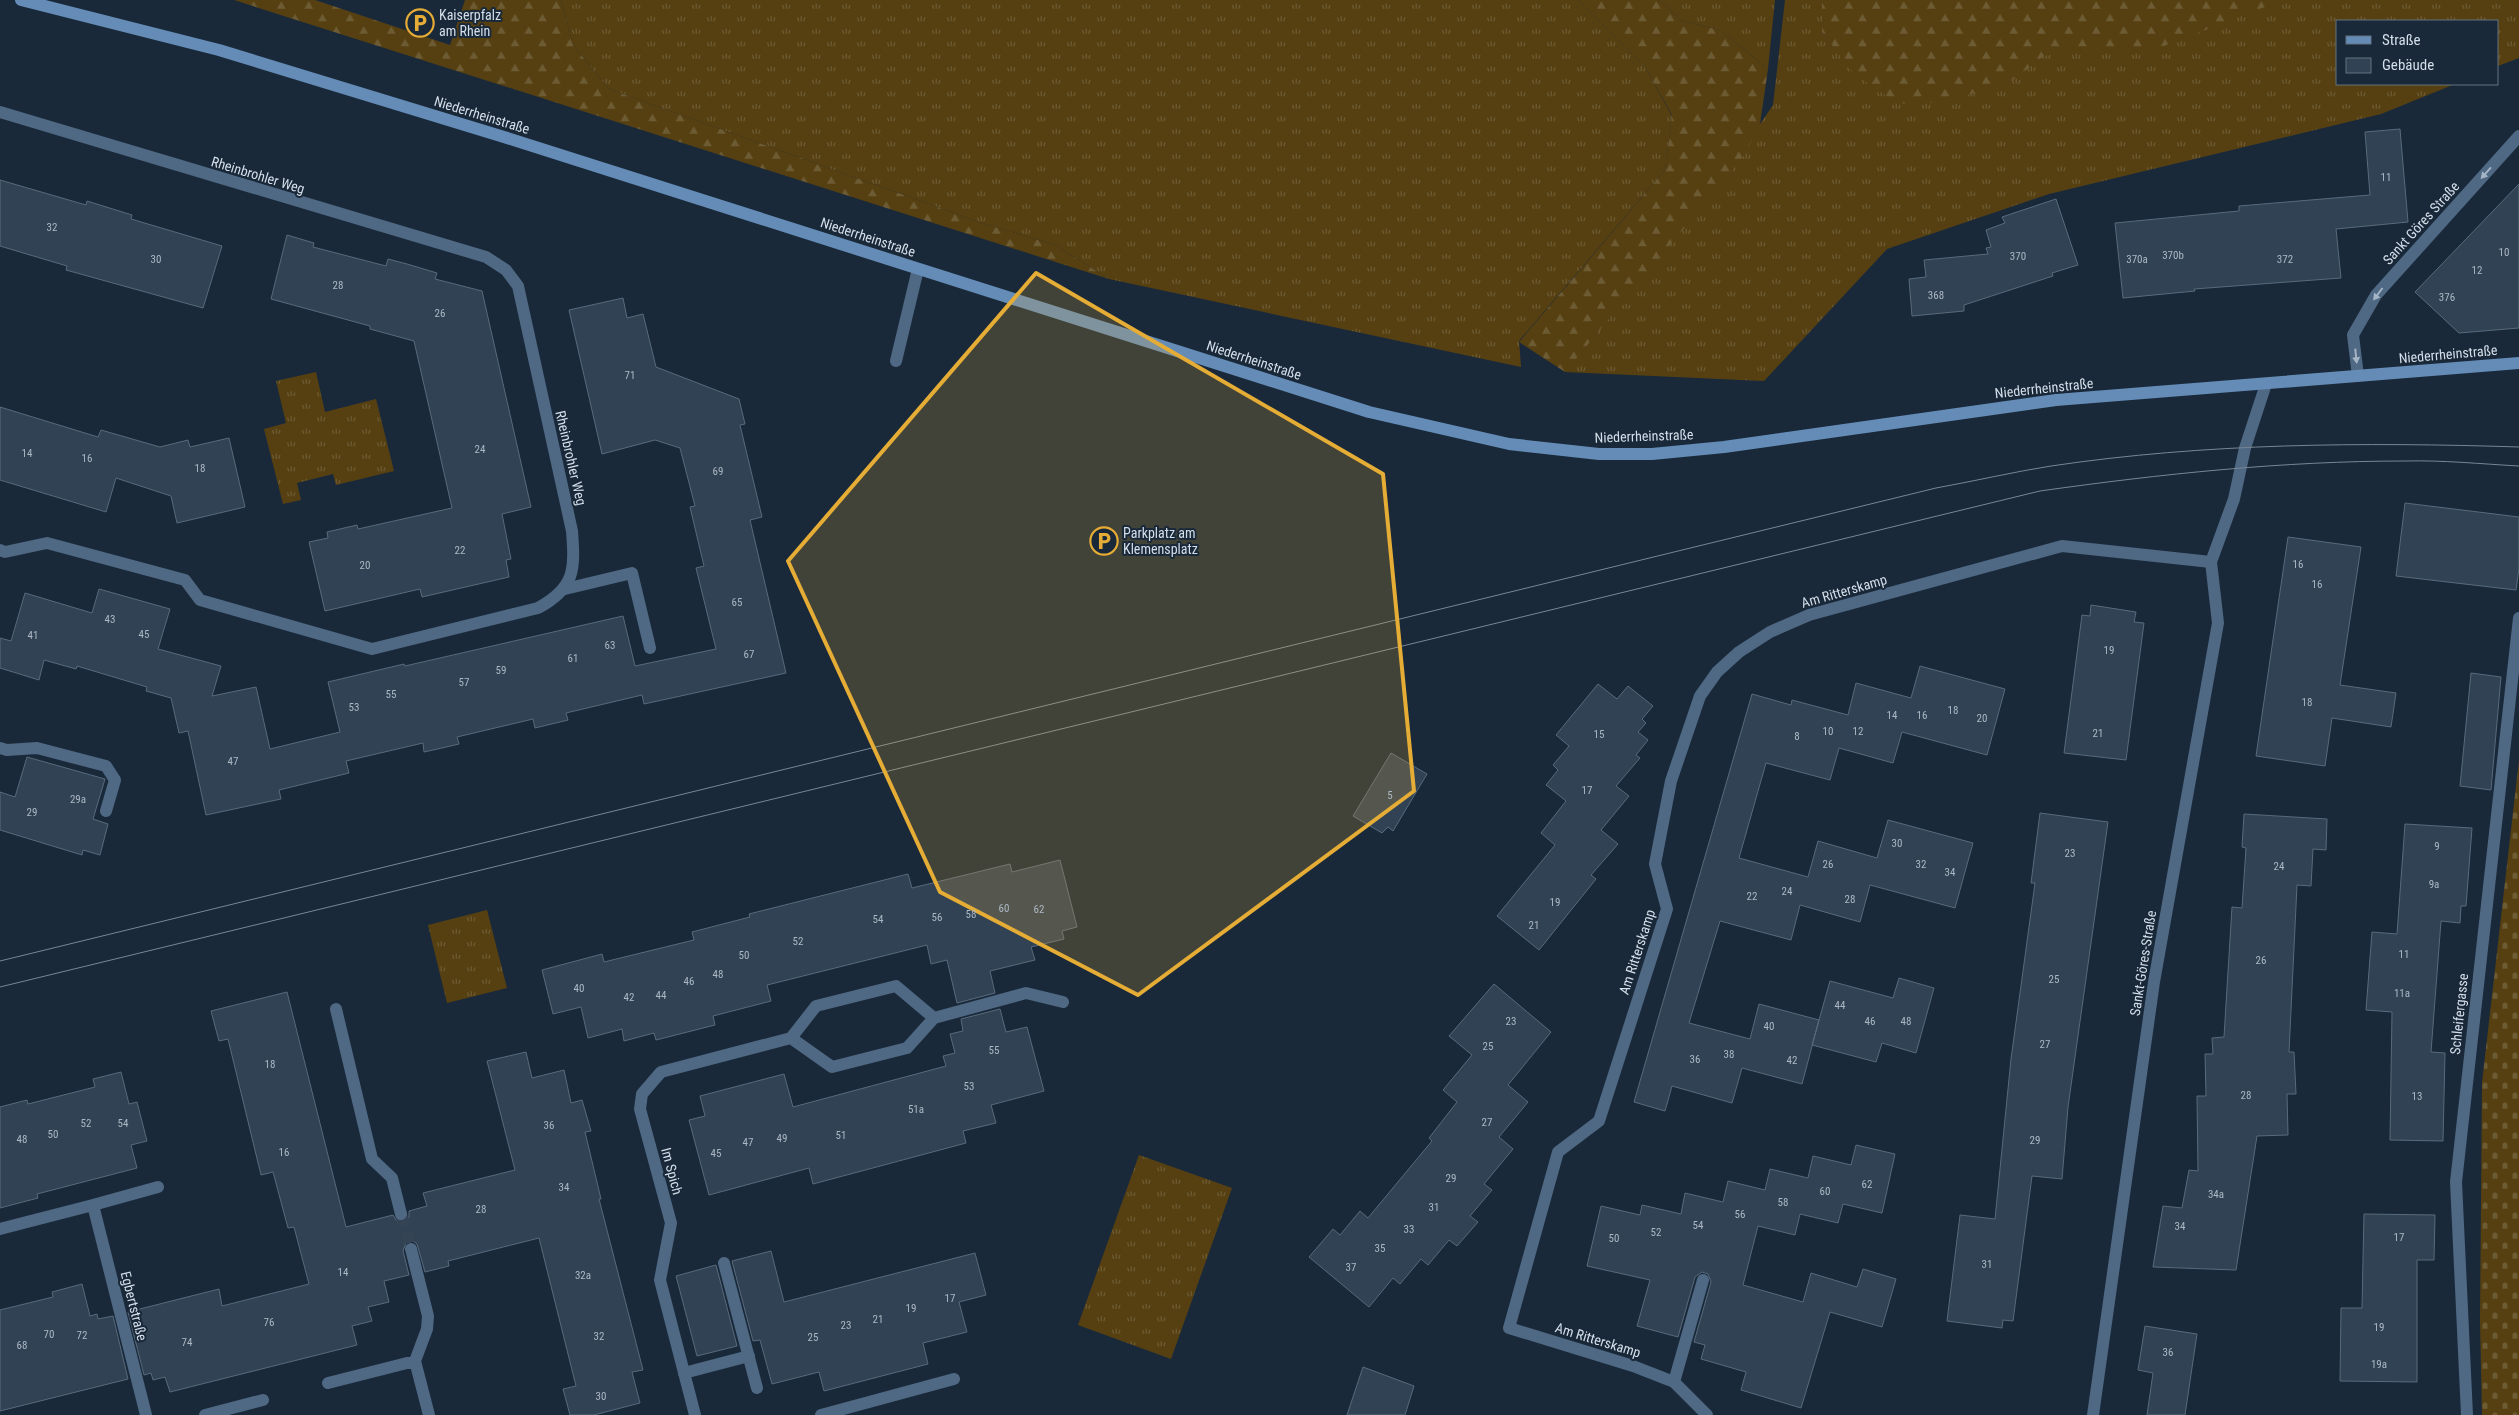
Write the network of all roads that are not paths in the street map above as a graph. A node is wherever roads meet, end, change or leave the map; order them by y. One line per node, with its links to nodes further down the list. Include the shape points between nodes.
1 (21, 0): 4 (main road, Niederrheinstraße, via 219,50)
2 (0, 112): 11 (street, Rheinbrohler Weg, via 486,257 506,270 518,286 572,531 574,562)
3 (2519, 136): 7 (street, Sankt Göres Straße, one-way to 7, via 2376,296 2353,335)
4 (918, 268): 5 (street); 8 (main road, Niederrheinstraße, via 1369,412 1509,444 1599,454 1652,454 1724,446 2056,400)
5 (896, 361)
6 (2519, 363): 7 (main road, Niederrheinstraße)
7 (2358, 376): 8 (main road, Niederrheinstraße)
8 (2266, 384): 10 (street, via 2245,448 2234,499)
9 (0, 550): 11 (street, via 5,552 46,543 74,550 185,580 200,600 372,648 538,608)
10 (2212, 562): 31 (street, Am Ritterskamp, via 2062,546 1809,615 1770,632 1739,652 1717,672 1700,696 1670,781 1656,864 1667,909 1599,1121 1558,1152 1509,1328); 41 (street, Sankt-Göres-Straße, via 2218,623 2154,982)
11 (565, 589): 13 (street, via 632,573)
12 (2519, 618): 42 (street, Schleifergasse, via 2456,1182)
13 (650, 648)
14 (4, 749): 15 (street, via 37,748 106,766 115,780)
15 (106, 811)
16 (1063, 1002): 18 (street, via 1026,993)
17 (336, 1009): 22 (street, via 372,1159 392,1178)
18 (934, 1018): 19 (street, via 907,1048 832,1067); 19 (street, via 896,986 816,1006)
19 (791, 1038): 29 (street, Im Spich, via 661,1072 642,1094 640,1109 670,1223 660,1280)
20 (158, 1187): 21 (street)
21 (93, 1205): 23 (street); 35 (street, Egbertstraße)
22 (401, 1214)
23 (0, 1229)
24 (410, 1249): 28 (street, via 428,1316 427,1329)
25 (724, 1263): 27 (street)
26 (1703, 1280): 31 (street)
27 (748, 1356): 29 (street); 33 (street)
28 (414, 1361): 32 (street); 37 (street)
29 (684, 1373): 38 (street, Im Spich)
30 (954, 1378): 39 (street)
31 (1674, 1382): 40 (street, Am Ritterskamp)
32 (328, 1383)
33 (757, 1388)
34 (263, 1400): 36 (street)
35 (146, 1415)
36 (205, 1415)
37 (429, 1415)
38 (695, 1415)
39 (821, 1415)
40 (1707, 1415)
41 (2094, 1415)
42 (2467, 1415)

